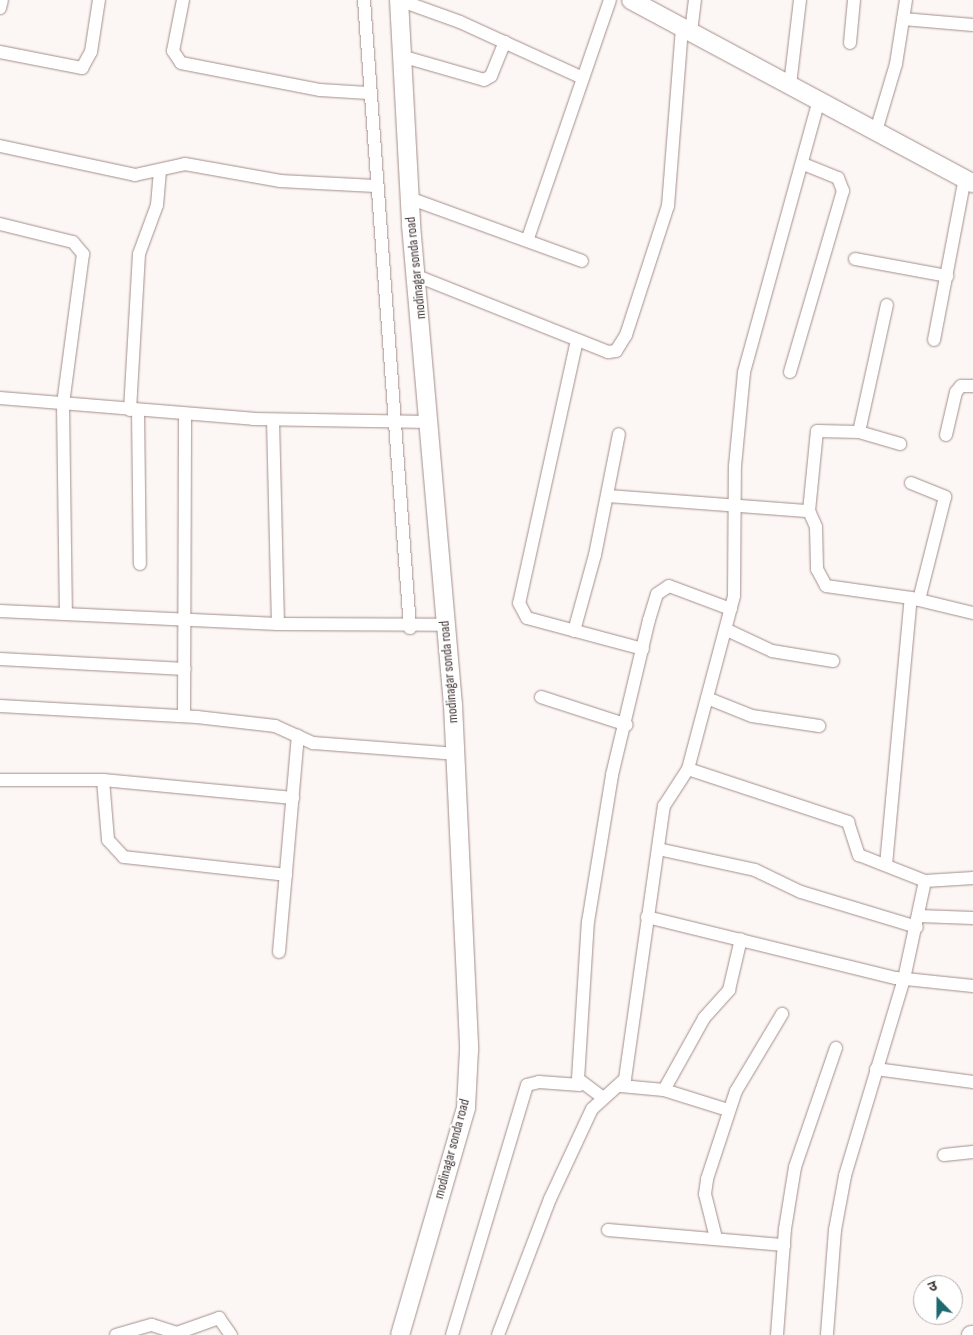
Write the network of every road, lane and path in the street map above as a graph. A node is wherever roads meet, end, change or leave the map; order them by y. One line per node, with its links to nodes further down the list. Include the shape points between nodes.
1 (2, 0): 12 (street)
2 (99, 0): 18 (street, via 91,52 82,68)
3 (184, 0): 22 (street, via 172,51 180,63 320,90)
4 (364, 0): 22 (street)
5 (399, 0): 16 (street); 19 (street, modinagar sonda road)
6 (610, 0): 20 (street)
7 (631, 0): 15 (street)
8 (695, 0): 15 (street)
9 (800, 0): 21 (street)
10 (854, 0): 17 (street)
11 (906, 0): 13 (street)
12 (0, 8)
13 (903, 19): 14 (street); 24 (street, via 896,64)
14 (973, 25)
15 (686, 30): 21 (street); 38 (street, via 668,206 626,335 616,351 608,352)
16 (505, 42): 19 (street, via 491,76 484,80); 20 (street)
17 (850, 43)
18 (0, 52)
19 (401, 56): 30 (street, modinagar sonda road)
20 (583, 78): 32 (street)
21 (790, 85): 23 (street)
22 (368, 93): 29 (street)
23 (819, 100): 24 (street); 26 (street)
24 (876, 131): 28 (street)
25 (0, 146): 27 (street, via 135,175)
26 (803, 164): 40 (street, via 838,178 843,191); 55 (street, via 744,372)
27 (160, 172): 29 (street, via 185,164 280,181); 44 (street, via 157,205 139,254)
28 (969, 180): 36 (street)
29 (375, 186): 48 (street)
30 (409, 198): 32 (street); 35 (street, modinagar sonda road)
31 (0, 224): 43 (street, via 73,242 83,254)
32 (528, 238): 34 (street)
33 (855, 259): 36 (street)
34 (582, 261)
35 (417, 276): 38 (street); 47 (street, modinagar sonda road)
36 (947, 276): 39 (street)
37 (887, 305): 49 (street)
38 (577, 340): 68 (street, via 519,603 528,618)
39 (934, 340)
40 (790, 372)
41 (973, 386): 51 (street, via 961,386 956,392)
42 (0, 398): 43 (street)
43 (63, 404): 44 (street); 62 (street)
44 (134, 410): 45 (street); 57 (street)
45 (185, 414): 46 (street); 63 (street)
46 (273, 420): 48 (street); 64 (street)
47 (424, 422): 48 (street); 65 (street, modinagar sonda road)
48 (399, 423): 66 (street)
49 (859, 432): 52 (street); 56 (street, via 817,431)
50 (619, 434): 54 (street)
51 (946, 434)
52 (900, 444)
53 (911, 483): 58 (street, via 945,497)
54 (608, 496): 55 (street); 68 (street)
55 (735, 505): 56 (street); 59 (street)
56 (810, 511): 58 (street, via 816,527 817,569 826,586)
57 (140, 564)
58 (915, 599): 61 (street); 86 (street)
59 (731, 609): 67 (street); 69 (street, via 678,589 661,588)
60 (0, 611): 62 (street)
61 (973, 613)
62 (66, 614): 63 (street)
63 (186, 618): 64 (street); 72 (street)
64 (278, 624): 66 (street)
65 (441, 626): 66 (street); 80 (street, modinagar sonda road)
66 (413, 628)
67 (727, 630): 71 (street, via 772,650); 74 (street)
68 (574, 631): 69 (street)
69 (643, 649): 77 (street)
70 (0, 659): 72 (street)
71 (832, 662)
72 (185, 669): 76 (street)
73 (540, 697): 77 (street)
74 (707, 698): 78 (street, via 752,716); 81 (street)
75 (0, 706): 76 (street)
76 (184, 716): 79 (street, via 275,726)
77 (627, 724): 101 (street, via 610,784 588,922 577,1064)
78 (818, 726)
79 (298, 736): 80 (street, via 313,743); 84 (street)
80 (449, 754): 114 (street, modinagar sonda road, via 469,1050 466,1108)
81 (688, 769): 85 (street, via 664,806); 86 (street, via 848,822 859,856)
82 (0, 780): 83 (street)
83 (103, 780): 84 (street); 87 (street, via 108,840 124,857)
84 (293, 798): 87 (street)
85 (658, 850): 90 (street); 92 (street, via 755,870 801,892)
86 (886, 865): 89 (street)
87 (286, 875): 94 (street)
88 (973, 878): 89 (street)
89 (925, 881): 92 (street)
90 (648, 917): 93 (street); 102 (street, via 636,1020)
91 (973, 918): 92 (street)
92 (918, 922): 95 (street)
93 (741, 939): 95 (street); 103 (street, via 729,990 704,1018)
94 (279, 952)
95 (904, 979): 96 (street); 99 (street)
96 (973, 986)
97 (782, 1014): 105 (street)
98 (836, 1048): 110 (street, via 795,1167)
99 (876, 1069): 100 (street); 118 (street, via 845,1176 835,1230)
100 (973, 1082)
101 (580, 1085): 104 (street); 115 (street, via 532,1082 527,1085)
102 (621, 1086): 103 (street); 104 (street)
103 (664, 1090): 105 (street)
104 (602, 1096): 116 (street, via 550,1199)
105 (728, 1110): 109 (street, via 705,1194)
106 (973, 1152): 107 (street)
107 (944, 1156)
108 (608, 1230): 109 (street)
109 (716, 1238): 110 (street)
110 (784, 1245): 117 (street)
111 (165, 1334): 112 (street, via 152,1325); 113 (street, via 219,1318)
112 (116, 1335)
113 (231, 1335)
114 (400, 1335)
115 (452, 1335)
116 (498, 1335)
117 (777, 1335)
118 (827, 1335)

